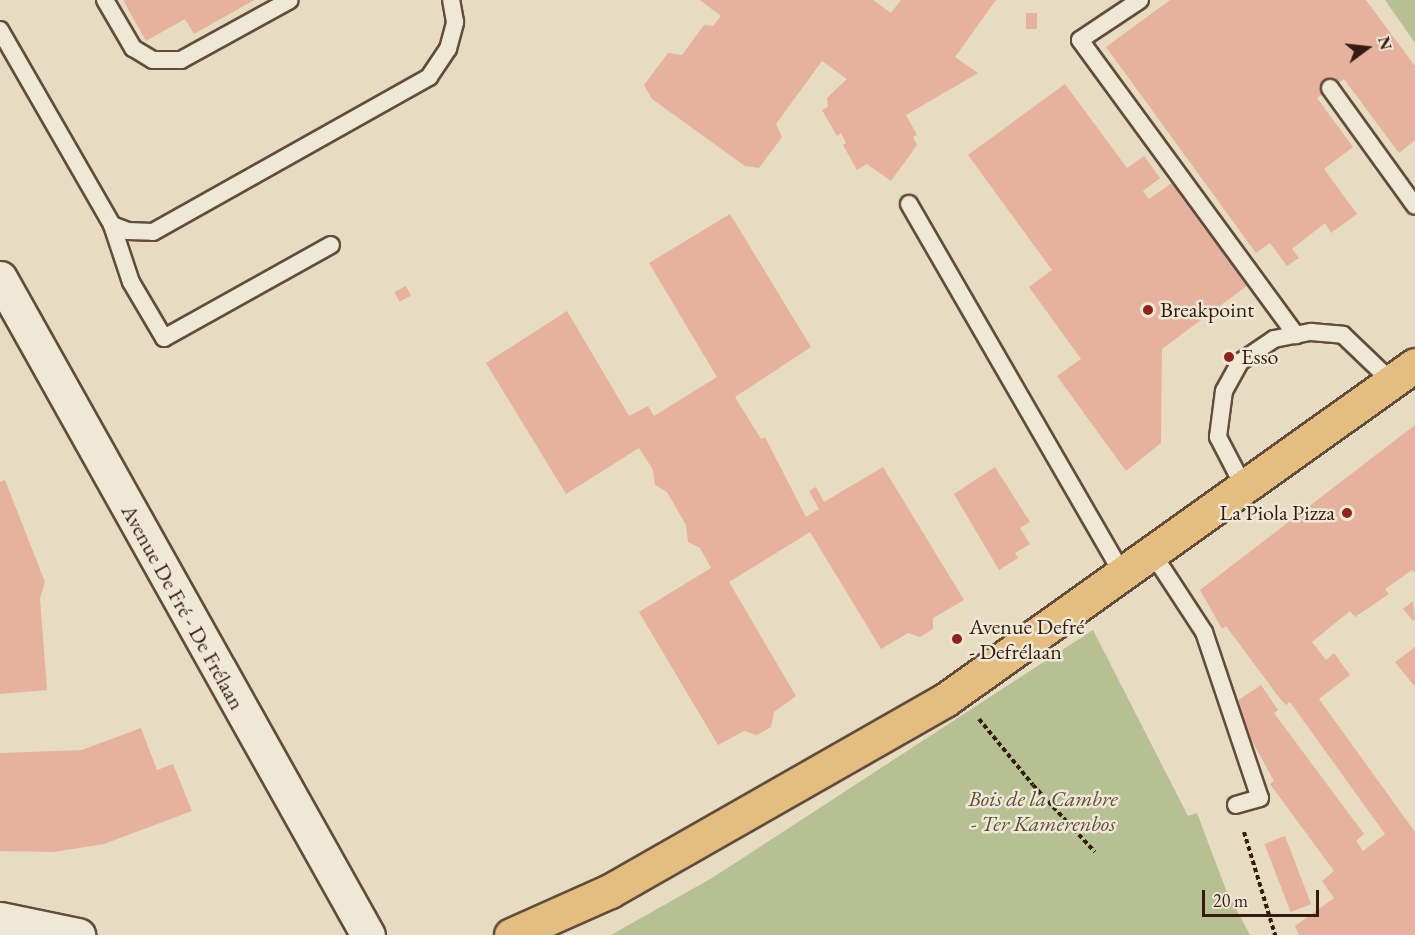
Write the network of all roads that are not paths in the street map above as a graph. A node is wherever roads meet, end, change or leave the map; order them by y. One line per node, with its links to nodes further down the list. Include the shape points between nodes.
1 (105, 0): 2 (lane, via 133,48 153,60 182,60)
2 (290, 0)
3 (451, 0): 9 (lane, via 455,22 448,49 429,77 413,88 153,232 128,231)
4 (1140, 0): 12 (lane, via 1080,40)
5 (0, 30): 9 (lane)
6 (1330, 88): 8 (lane)
7 (909, 204): 16 (lane)
8 (1415, 206)
9 (112, 225): 10 (lane, via 131,282 164,338)
10 (331, 245)
11 (0, 278): 20 (main road, Avenue De Fré - De Frélaan)
12 (1296, 335): 13 (lane, via 1343,335); 14 (lane, via 1274,339 1240,362 1224,391 1218,437)
13 (1404, 373): 14 (main road)
14 (1245, 489): 15 (main road)
15 (1153, 554): 16 (main road); 17 (lane, via 1204,632 1260,798)
16 (1123, 575): 21 (main road, via 959,690 610,891)
17 (1236, 805)
18 (0, 919): 19 (main road)
19 (78, 935)
20 (368, 935)
21 (511, 935)

